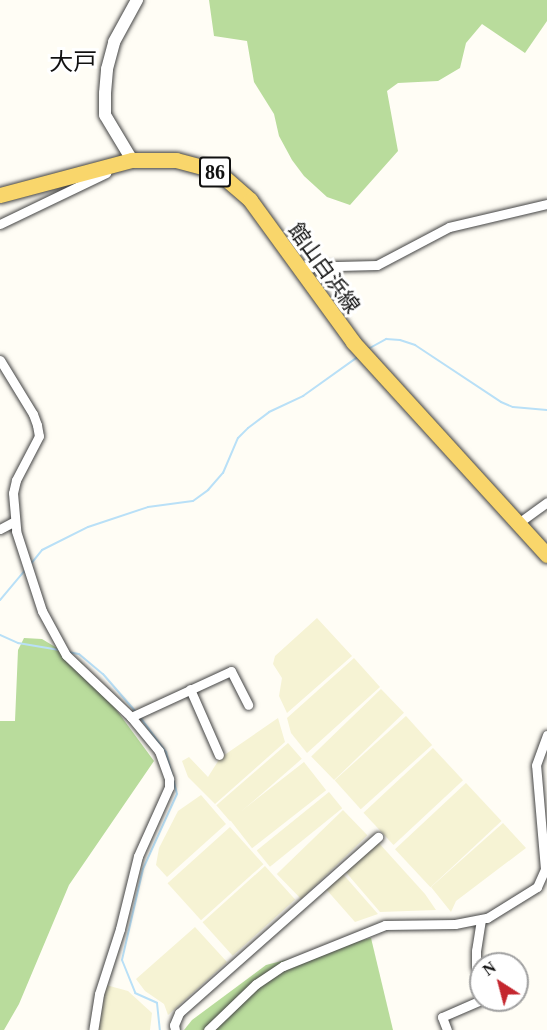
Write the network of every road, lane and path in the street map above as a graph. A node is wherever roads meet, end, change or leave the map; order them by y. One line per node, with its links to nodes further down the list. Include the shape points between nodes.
1 (137, 0): 2 (street, via 114,42 105,93 105,115)
2 (132, 160): 3 (main road, 館山白浜線 / 86); 5 (street); 6 (main road, 館山白浜線 / 86, via 176,160 210,169 225,178 250,200)
3 (0, 195)
4 (547, 204): 6 (street, via 449,227 377,265)
5 (0, 224)
6 (298, 267): 10 (main road, 館山白浜線 / 86, via 353,342)
7 (0, 360): 9 (street, via 33,414 39,436 16,480)
8 (547, 502): 10 (street)
9 (15, 521): 11 (street); 15 (street, via 42,611 66,656)
10 (517, 524): 12 (main road, 館山白浜線 / 86)
11 (0, 529)
12 (547, 555)
13 (190, 689): 14 (street, via 231,671); 15 (street); 17 (street)
14 (248, 705)
15 (137, 714): 22 (street, via 159,751 169,787 138,856 99,994)
16 (547, 735): 19 (street, via 536,765 544,844 543,879 500,912)
17 (219, 755)
18 (378, 837): 23 (street, via 179,1013)
19 (481, 920): 20 (street); 24 (street, via 385,925 367,930 283,966 256,984)
20 (476, 952)
21 (469, 1005): 25 (street, via 442,1017)
22 (93, 1030)
23 (175, 1030)
24 (207, 1030)
25 (447, 1030)

